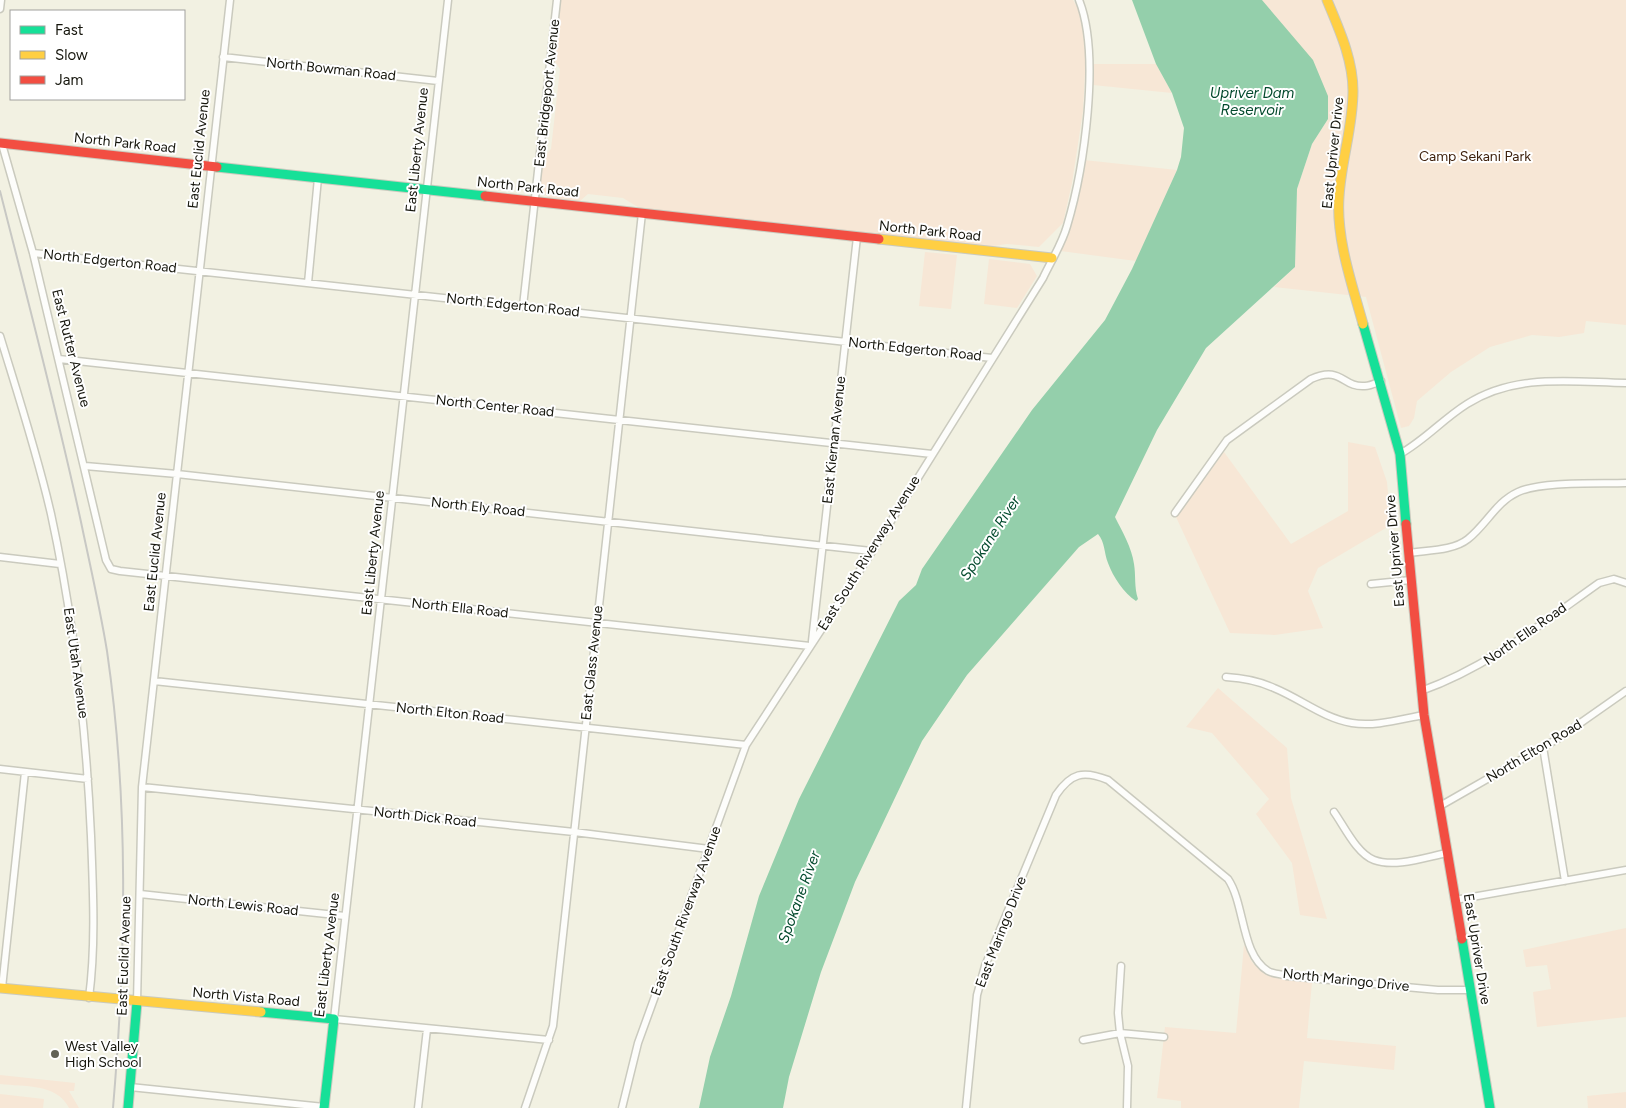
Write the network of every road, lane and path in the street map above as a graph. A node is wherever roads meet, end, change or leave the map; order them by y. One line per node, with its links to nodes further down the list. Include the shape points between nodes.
1 (1, 0): 7 (street)
2 (230, 0): 8 (street, East Euclid Avenue)
3 (448, 0): 9 (street, East Liberty Avenue)
4 (557, 0): 14 (street, East Bridgeport Avenue)
5 (1079, 0): 18 (street, East South Riverway Avenue, via 1088,31 1090,54 1087,111 1076,187 1066,228)
6 (1326, 0): 30 (street, East Upriver Drive, via 1342,35 1353,90 1339,197 1340,226 1351,279)
7 (0, 9)
8 (224, 57): 9 (street, North Bowman Road); 11 (street, East Euclid Avenue)
9 (438, 81): 13 (street, East Liberty Avenue)
10 (1, 140): 11 (street, North Park Road); 17 (street, East Rutter Avenue)
11 (212, 166): 12 (street, North Park Road); 19 (street, East Euclid Avenue)
12 (318, 178): 13 (street, North Park Road); 20 (street)
13 (427, 190): 14 (street, North Park Road); 21 (street, East Liberty Avenue)
14 (534, 202): 15 (street, North Park Road); 22 (street, East Bridgeport Avenue)
15 (642, 213): 16 (street, North Park Road); 23 (street, East Glass Avenue)
16 (857, 237): 18 (street, North Park Road); 25 (street, East Kiernan Avenue)
17 (33, 253): 19 (street, North Edgerton Road); 28 (street, East Rutter Avenue)
18 (1052, 258): 27 (street, East South Riverway Avenue, via 1043,278)
19 (200, 271): 20 (street, North Edgerton Road); 29 (street, East Euclid Avenue)
20 (308, 282): 21 (street, North Edgerton Road)
21 (415, 294): 22 (street, North Edgerton Road); 32 (street, East Liberty Avenue)
22 (523, 306): 23 (street, North Edgerton Road)
23 (630, 318): 25 (street, North Edgerton Road); 33 (street, East Glass Avenue)
24 (0, 336): 26 (street, East Utah Avenue)
25 (845, 341): 27 (street, North Edgerton Road); 34 (street, East Kiernan Avenue)
26 (2, 351): 47 (street, East Utah Avenue, via 33,442)
27 (992, 358): 35 (street, East South Riverway Avenue)
28 (59, 359): 29 (street, North Center Road); 37 (street, East Rutter Avenue)
29 (188, 372): 32 (street, North Center Road); 38 (street, East Euclid Avenue)
30 (1381, 381): 36 (street, East Upriver Drive); 41 (street, via 1364,386 1336,374 1322,374 1311,379 1227,440)
31 (1626, 383): 36 (street, via 1531,382 1503,386 1466,404 1421,442)
32 (404, 396): 33 (street, North Center Road); 40 (street, East Liberty Avenue)
33 (619, 420): 34 (street, North Center Road); 42 (street, East Glass Avenue)
34 (834, 443): 35 (street, North Center Road); 43 (street, East Kiernan Avenue)
35 (932, 454): 44 (street, East South Riverway Avenue)
36 (1400, 454): 45 (street, East Upriver Drive)
37 (85, 466): 38 (street, North Ely Road); 48 (street, East Rutter Avenue, via 106,560)
38 (177, 474): 40 (street, North Ely Road); 49 (street, East Euclid Avenue)
39 (1626, 483): 45 (street, via 1546,486 1521,491 1505,499 1467,540 1452,546)
40 (393, 498): 42 (street, North Ely Road); 53 (street, East Liberty Avenue)
41 (1174, 513)
42 (608, 521): 43 (street, North Ely Road); 54 (street, East Glass Avenue)
43 (822, 545): 44 (street, North Ely Road); 55 (street, East Kiernan Avenue)
44 (871, 551): 55 (street, East South Riverway Avenue)
45 (1408, 553): 50 (street, East Upriver Drive)
46 (0, 557): 47 (street)
47 (60, 564): 68 (street, East Utah Avenue, via 78,670)
48 (111, 569): 49 (street, North Ella Road)
49 (166, 576): 53 (street, North Ella Road); 57 (street, East Euclid Avenue)
50 (1411, 580): 52 (street); 58 (street, East Upriver Drive)
51 (1626, 583): 58 (street, North Ella Road, via 1614,579 1598,583 1485,663)
52 (1371, 584)
53 (382, 599): 54 (street, North Ella Road); 60 (street, East Liberty Avenue)
54 (597, 623): 55 (street, North Ella Road); 62 (street, East Glass Avenue)
55 (811, 644): 63 (street, East South Riverway Avenue)
56 (1226, 677): 61 (street, via 1245,678 1275,688 1334,719 1353,723)
57 (154, 681): 60 (street, North Elton Road); 69 (street, East Euclid Avenue)
58 (1421, 691): 61 (street, East Upriver Drive)
59 (1626, 691): 64 (street, North Elton Road)
60 (370, 705): 62 (street, North Elton Road); 71 (street, East Liberty Avenue)
61 (1424, 715): 70 (street, East Upriver Drive)
62 (586, 727): 63 (street, North Elton Road); 73 (street, East Glass Avenue)
63 (746, 745): 74 (street, East South Riverway Avenue)
64 (1543, 747): 70 (street, North Elton Road); 77 (street)
65 (0, 769): 66 (street)
66 (25, 772): 68 (street); 82 (street)
67 (1080, 775): 83 (street, North Maringo Drive, via 1096,775 1108,780 1228,879 1238,896 1255,958 1268,971 1287,976); 98 (street, East Maringo Drive, via 1066,780 1056,795 985,966 977,995)
68 (88, 779): 84 (street, East Utah Avenue, via 93,887)
69 (142, 787): 71 (street, North Dick Road); 78 (street, East Euclid Avenue)
70 (1440, 806): 75 (street, East Upriver Drive)
71 (358, 810): 73 (street, North Dick Road); 80 (street, East Liberty Avenue)
72 (1334, 812): 75 (street, via 1360,849 1373,860 1393,862)
73 (574, 832): 74 (street, North Dick Road); 90 (street, East Glass Avenue)
74 (709, 849): 97 (street, East South Riverway Avenue, via 638,1044)
75 (1448, 853): 79 (street, East Upriver Drive)
76 (1626, 870): 77 (street)
77 (1565, 881): 79 (street)
78 (140, 894): 80 (street, North Lewis Road); 85 (street, East Euclid Avenue)
79 (1455, 900): 83 (street, East Upriver Drive)
80 (345, 916): 86 (street, East Liberty Avenue)
81 (1121, 966): 88 (street)
82 (1, 988): 84 (street, North Vista Road)
83 (1470, 990): 100 (street, East Upriver Drive)
84 (90, 998): 85 (street, North Vista Road)
85 (137, 1002): 86 (street, North Vista Road); 92 (street, East Euclid Avenue)
86 (334, 1019): 87 (street, North Vista Road); 93 (street, East Liberty Avenue)
87 (427, 1029): 90 (street, North Vista Road); 95 (street)
88 (1120, 1033): 89 (street); 91 (street); 99 (street, via 1128,1066)
89 (1164, 1037)
90 (549, 1040): 96 (street, East Glass Avenue)
91 (1083, 1040)
92 (130, 1087): 93 (street); 94 (street, East Euclid Avenue)
93 (324, 1107)
94 (128, 1108)
95 (418, 1108)
96 (525, 1108)
97 (622, 1108)
98 (966, 1108)
99 (1127, 1108)
100 (1490, 1108)

